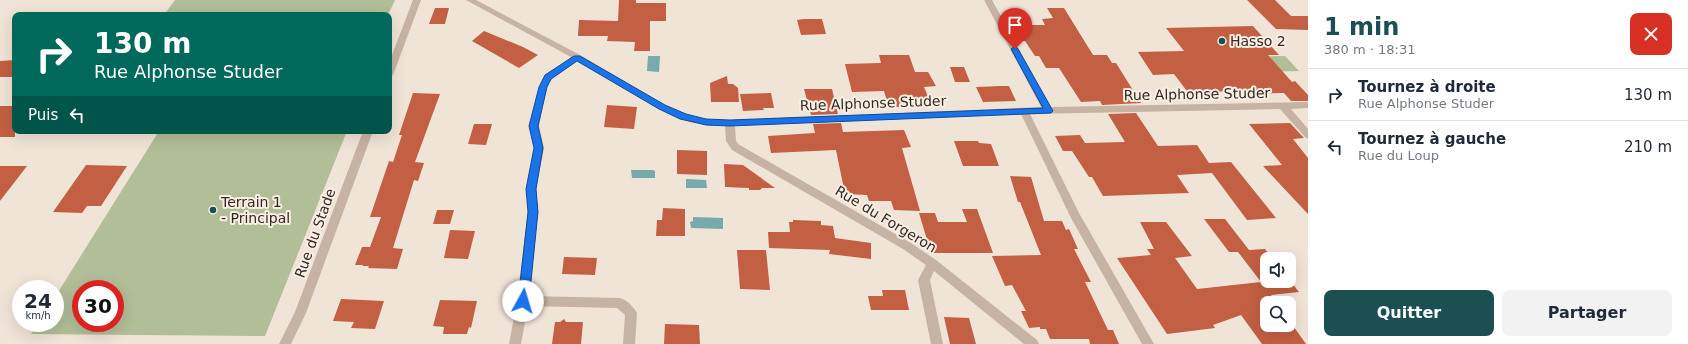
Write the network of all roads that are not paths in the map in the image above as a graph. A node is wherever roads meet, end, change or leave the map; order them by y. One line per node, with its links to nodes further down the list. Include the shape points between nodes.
1 (417, 0): 5 (street)
2 (470, 0): 4 (street, Rue Alphonse Studer)
3 (988, 0): 9 (street)
4 (577, 57): 10 (street, Rue Alphonse Studer, via 683,117 706,122); 14 (street, via 548,77 543,87 534,126 539,148 531,189 533,212)
5 (392, 67)
6 (1308, 105): 7 (street, Rue Alphonse Studer)
7 (1283, 106): 9 (street, Rue Alphonse Studer); 12 (street)
8 (1024, 111): 9 (street, Rue Alphonse Studer); 10 (street, Rue Alphonse Studer); 20 (street, via 1076,215)
9 (1048, 111)
10 (730, 123): 13 (street, Rue du Forgeron, via 731,141 735,147)
11 (367, 134): 15 (street, Rue du Stade, via 300,313)
12 (1308, 135)
13 (932, 263): 18 (street, via 924,280); 19 (street, Rue du Forgeron)
14 (523, 301): 16 (street); 17 (street, via 620,303 631,313)
15 (285, 344)
16 (515, 344)
17 (629, 344)
18 (937, 344)
19 (1033, 344)
20 (1148, 344)

